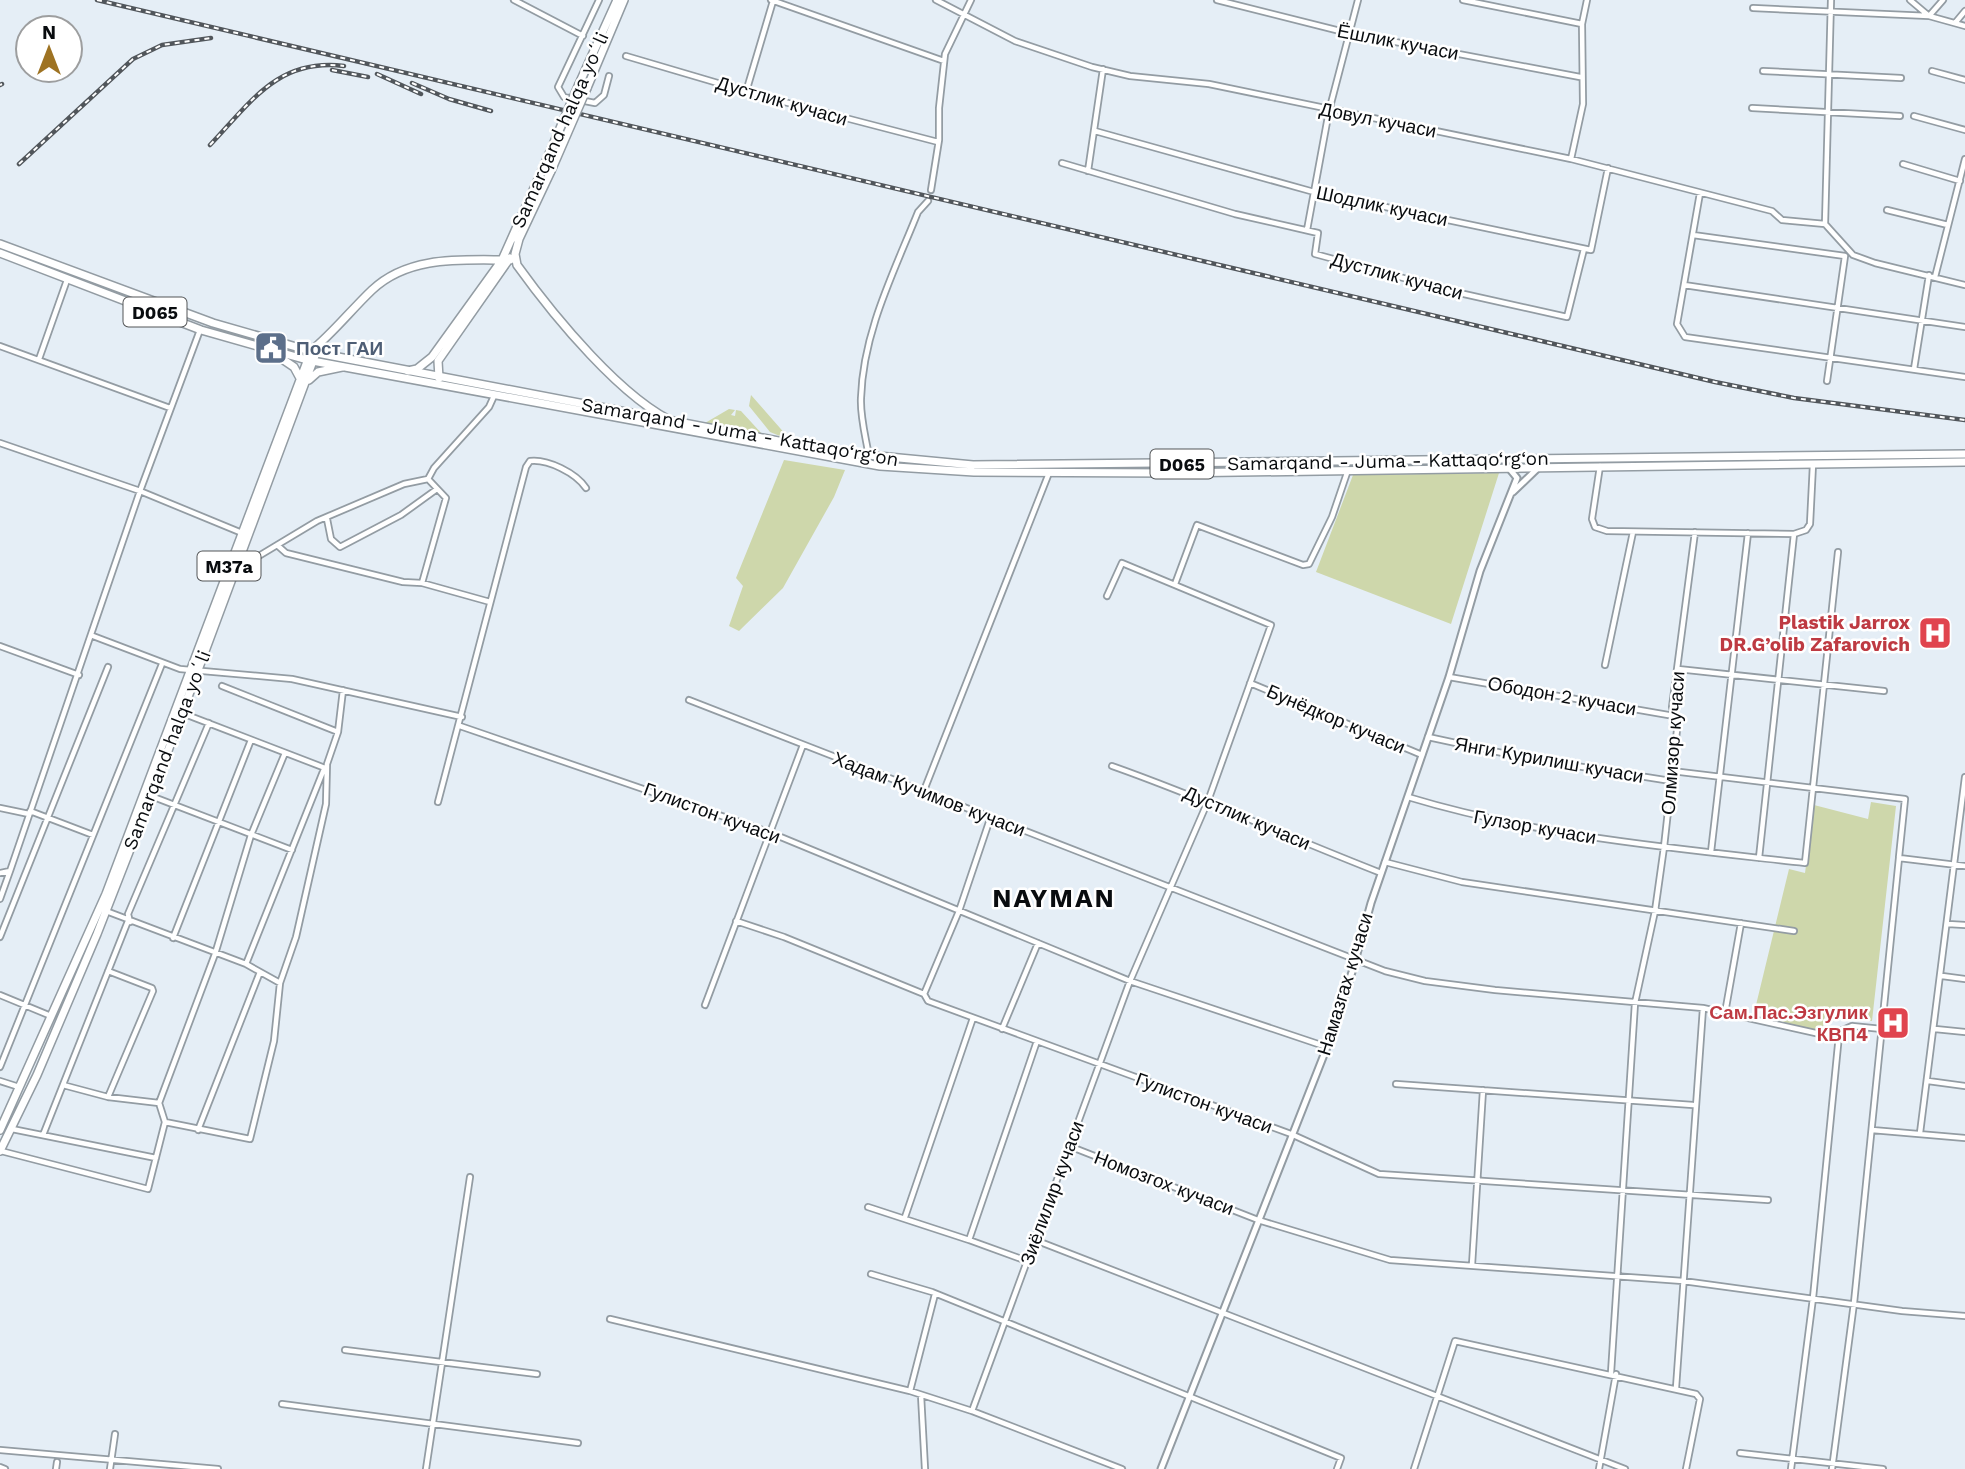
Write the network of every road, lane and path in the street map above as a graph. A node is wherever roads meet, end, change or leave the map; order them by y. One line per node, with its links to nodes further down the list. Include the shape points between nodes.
1 (514, 0): 24 (street)
2 (599, 0): 24 (street)
3 (617, 0): 35 (main road, Samarqand halqa yoʻli)
4 (624, 0): 35 (main road, Samarqand halqa yoʻli)
5 (772, 0): 26 (street); 36 (street)
6 (936, 0): 18 (street, Довул кучаси)
7 (971, 0): 18 (street)
8 (1217, 0): 23 (street, Ёшлик кучаси)
9 (1357, 0): 23 (street)
10 (1463, 0): 21 (street)
11 (1587, 0): 21 (street)
12 (1831, 0): 17 (street)
13 (1910, 0): 19 (street)
14 (1943, 0): 19 (street)
15 (1753, 8): 17 (street)
16 (1965, 11): 20 (street)
17 (1830, 14): 19 (street); 31 (street)
18 (966, 16): 26 (street); 27 (street, Довул кучаси, via 1015,41)
19 (1930, 16): 20 (street)
20 (1955, 23): 22 (street)
21 (1582, 24): 32 (street)
22 (1965, 26)
23 (1348, 33): 32 (street, Ёшлик кучаси); 38 (street)
24 (583, 36): 30 (street, via 560,79 561,94 595,103 604,95)
25 (626, 55): 36 (street, Дустлик кучаси)
26 (944, 61): 44 (street)
27 (1103, 69): 38 (street, Довул кучаси, via 1209,84); 43 (street)
28 (1763, 71): 31 (street)
29 (1932, 71): 34 (street)
30 (609, 76)
31 (1827, 76): 33 (street); 39 (street)
32 (1580, 77): 45 (street, via 1583,104)
33 (1901, 78)
34 (1965, 80)
35 (583, 87): 50 (main road, Samarqand halqa yoʻli, bridge)
36 (746, 92): 44 (street, Дустлик кучаси)
37 (1752, 108): 39 (street)
38 (1329, 111): 45 (street, Довул кучаси); 54 (street)
39 (1827, 113): 40 (street); 58 (street)
40 (1900, 116)
41 (1914, 116): 42 (street)
42 (1965, 130)
43 (1095, 131): 51 (street); 54 (street, Шодлик кучаси)
44 (938, 142): 53 (street)
45 (1571, 159): 49 (street, Довул кучаси)
46 (1965, 159): 52 (street)
47 (1062, 163): 51 (street)
48 (1903, 164): 52 (street)
49 (1608, 168): 55 (street, Довул кучаси); 65 (street, via 1591,250)
50 (547, 170): 62 (main road, Samarqand halqa yoʻli); 64 (main road, Samarqand halqa yoʻli)
51 (1088, 170): 60 (street, via 1235,214)
52 (1960, 180): 59 (street)
53 (930, 190)
54 (1314, 192): 60 (street); 65 (street, Шодлик кучаси)
55 (1700, 193): 58 (street, Довул кучаси, via 1772,211 1782,220); 61 (street)
56 (928, 201): 97 (street, via 913,225 867,350 860,399)
57 (1887, 210): 59 (street)
58 (1825, 224): 67 (street)
59 (1948, 225): 71 (street)
60 (1307, 230): 65 (street, Дустлик кучаси, via 1318,233 1315,254 1567,317)
61 (1693, 235): 68 (street); 73 (street)
62 (519, 239): 70 (main road, Samarqand halqa yoʻli); 94 (main road, via 517,265 569,329 645,406)
63 (0, 244): 81 (main road, Samarqand - Juma - Kattaqo‘rg‘on / D065, via 213,323)
64 (507, 249): 69 (main road, via 499,257); 70 (main road, Samarqand halqa yoʻli)
65 (1584, 249)
66 (0, 253): 72 (main road, Samarqand - Juma - Kattaqo‘rg‘on / D065)
67 (1853, 255): 68 (street); 71 (street)
68 (1845, 256): 75 (street)
69 (485, 260): 70 (main road); 81 (main road, via 424,263 396,272 372,289)
70 (506, 260): 87 (main road, Samarqand halqa yoʻli, via 432,357); 88 (main road, Samarqand halqa yoʻli, via 438,361)
71 (1932, 276): 74 (street); 76 (street)
72 (68, 279): 78 (main road, Samarqand - Juma - Kattaqo‘rg‘on / D065); 82 (street)
73 (1684, 285): 75 (street); 83 (street, via 1678,324 1685,337)
74 (1965, 285)
75 (1838, 306): 76 (street); 83 (street)
76 (1922, 320): 77 (street); 86 (street)
77 (1965, 327)
78 (201, 330): 80 (main road, Samarqand - Juma - Kattaqo‘rg‘on / D065); 93 (street)
79 (0, 346): 82 (street)
80 (269, 350): 84 (main road, Samarqand - Juma - Kattaqo‘rg‘on / D065); 91 (main road, via 295,367)
81 (314, 352): 84 (main road, Samarqand halqa yoʻli / M37a); 87 (main road, Samarqand - Juma - Kattaqo‘rg‘on / D065)
82 (38, 359): 93 (street)
83 (1830, 359): 86 (street); 90 (street)
84 (310, 361): 85 (main road, Samarqand - Juma - Kattaqo‘rg‘on / D065); 91 (main road, Samarqand halqa yoʻli / M37a)
85 (342, 367): 91 (main road, via 318,372); 92 (main road, Samarqand - Juma - Kattaqo‘rg‘on / D065)
86 (1914, 369): 89 (street)
87 (408, 371): 88 (main road, Samarqand - Juma - Kattaqo‘rg‘on / D065)
88 (439, 377): 94 (main road, Samarqand - Juma - Kattaqo‘rg‘on / D065)
89 (1965, 377)
90 (1827, 381)
91 (303, 382): 118 (main road, Samarqand halqa yoʻli / M37a)
92 (494, 396): 107 (main road, Samarqand - Juma - Kattaqo‘rg‘on / D065, via 880,466); 108 (street)
93 (170, 408): 111 (street)
94 (678, 424): 97 (main road, Samarqand - Juma - Kattaqo‘rg‘on / D065)
95 (0, 443): 111 (street)
96 (1965, 454): 98 (main road, Samarqand - Juma - Kattaqo‘rg‘on / D065)
97 (869, 457): 105 (main road, Samarqand - Juma - Kattaqo‘rg‘on / D065, via 973,465)
98 (1795, 460): 100 (main road, Samarqand - Juma - Kattaqo‘rg‘on / D065); 101 (main road, Samarqand - Juma - Kattaqo‘rg‘on / D065); 102 (main road, Samarqand - Juma - Kattaqo‘rg‘on / D065)
99 (1965, 462): 100 (main road, Samarqand - Juma - Kattaqo‘rg‘on / D065)
100 (1813, 463): 117 (street, via 1812,515 1806,530)
101 (1600, 465): 104 (main road, Samarqand - Juma - Kattaqo‘rg‘on / D065); 114 (street, via 1592,520 1595,527)
102 (1305, 466): 105 (main road, Samarqand - Juma - Kattaqo‘rg‘on / D065); 106 (main road, Samarqand - Juma - Kattaqo‘rg‘on / D065)
103 (1507, 466): 104 (main road, Samarqand - Juma - Kattaqo‘rg‘on / D065); 106 (main road, Samarqand - Juma - Kattaqo‘rg‘on / D065); 112 (street, via 1517,478)
104 (1542, 466): 112 (street)
105 (1125, 467): 107 (main road, Samarqand - Juma - Kattaqo‘rg‘on / D065)
106 (1348, 469): 123 (street, via 1309,564 1197,524)
107 (1049, 473): 162 (street)
108 (428, 479): 110 (street); 113 (street, via 404,484)
109 (586, 488): 125 (street, via 566,471 530,461)
110 (437, 489): 113 (street, via 341,547 331,539); 122 (street, via 446,498)
111 (140, 491): 118 (street); 126 (street)
112 (1511, 494): 135 (street, Намазгах кучаси, via 1480,571)
113 (327, 519): 119 (street)
114 (1633, 532): 115 (street); 129 (street)
115 (1695, 532): 116 (street); 131 (street, Олмизор кучаси)
116 (1748, 533): 117 (street); 133 (street)
117 (1794, 534): 136 (street)
118 (244, 535): 121 (main road, Samarqand halqa yoʻli / M37a); 132 (main road, Samarqand halqa yoʻli / M37a)
119 (277, 545): 121 (street); 122 (street, via 286,553)
120 (1838, 552): 138 (street)
121 (234, 571): 132 (main road, Samarqand halqa yoʻli / M37a)
122 (422, 583): 125 (street)
123 (1175, 584): 124 (street, via 1122,563); 137 (street, Зиёлилир кучаси, via 1271,625)
124 (1107, 596)
125 (490, 602): 145 (street)
126 (93, 636): 128 (street); 134 (street)
127 (0, 646): 134 (street)
128 (162, 664): 132 (street); 174 (street)
129 (1605, 665)
130 (108, 667): 170 (street)
131 (1678, 669): 133 (street); 144 (street, Олмизор кучаси)
132 (194, 671): 140 (street, via 292,679); 143 (main road, Samarqand halqa yoʻli / M37a); 217 (main road, Samarqand halqa yoʻli / M37a)
133 (1729, 674): 136 (street); 157 (street)
134 (79, 675): 169 (street)
135 (1449, 677): 144 (street, Ободон 2 кучаси); 149 (street, Намазгах кучаси)
136 (1779, 680): 138 (street); 160 (street)
137 (1250, 683): 153 (street, Бунёдкор кучаси); 165 (street, Зиёлилир кучаси)
138 (1823, 684): 141 (street); 161 (street)
139 (222, 686): 148 (street)
140 (343, 690): 145 (street); 148 (street)
141 (1884, 691)
142 (689, 700): 151 (street, Хадам Кучимов кучаси)
143 (182, 713): 146 (street); 163 (main road, Samarqand halqa yoʻli / M37a)
144 (1674, 716): 156 (street, Олмизор кучаси, via 1677,730)
145 (462, 717): 147 (street)
146 (209, 723): 150 (street); 167 (street)
147 (460, 726): 166 (street); 173 (street, Гулистон кучаси)
148 (338, 732): 155 (street)
149 (1428, 737): 153 (street, Намазгах кучаси); 159 (street, Янги Курилиш кучаси)
150 (251, 740): 152 (street); 172 (street)
151 (803, 745): 162 (street, Хадам Кучимов кучаси); 173 (street)
152 (285, 753): 155 (street); 175 (street)
153 (1422, 755): 164 (street, Намазгах кучаси)
154 (1112, 766): 165 (street, Дустлик кучаси)
155 (325, 767): 177 (street); 209 (street, via 326,804 296,937)
156 (1672, 771): 157 (street); 159 (street, Олмизор кучаси)
157 (1720, 777): 160 (street); 178 (street)
158 (1965, 777): 182 (street)
159 (1671, 781): 176 (street, Олмизор кучаси)
160 (1766, 782): 161 (street); 179 (street)
161 (1814, 788): 179 (street, Гулзор кучаси, via 1805,863); 180 (street, via 1905,799)
162 (923, 793): 171 (street, Хадам Кучимов кучаси)
163 (151, 796): 167 (street); 189 (main road, Samarqand halqa yoʻli / M37a)
164 (1408, 797): 176 (street, Гулзор кучаси, via 1473,816); 181 (street, Намазгах кучаси)
165 (1208, 801): 186 (street, Дустлик кучаси); 187 (street, Зиёлилир кучаси)
166 (438, 802)
167 (176, 806): 172 (street); 192 (street, via 128,914)
168 (0, 808): 169 (street)
169 (29, 812): 170 (street); 184 (street)
170 (48, 818): 174 (street); 198 (street)
171 (990, 819): 187 (street, Хадам Кучимов кучаси); 190 (street)
172 (218, 822): 175 (street); 199 (street)
173 (771, 833): 190 (street, Гулистон кучаси); 193 (street)
174 (93, 835): 213 (street)
175 (251, 835): 177 (street); 201 (street)
176 (1664, 847): 178 (street, Гулзор кучаси); 191 (street, Олмизор кучаси)
177 (292, 850): 203 (street)
178 (1711, 852): 179 (street, Гулзор кучаси)
179 (1759, 858)
180 (1899, 858): 182 (street); 220 (street)
181 (1384, 862): 186 (street, Намазгах кучаси); 191 (street, via 1462,881)
182 (1955, 864): 183 (street); 195 (street)
183 (1965, 866)
184 (10, 871): 185 (street); 188 (street)
185 (0, 873)
186 (1381, 873): 202 (street, Намазгах кучаси)
187 (1170, 886): 202 (street, Хадам Кучимов кучаси); 208 (street, Зиёлилир кучаси)
188 (0, 899)
189 (106, 911): 192 (street); 234 (main road, Samarqand halqa yoʻli / M37a)
190 (959, 911): 200 (street, Гулистон кучаси); 210 (street)
191 (1655, 911): 194 (street); 212 (street, Олмизор кучаси)
192 (129, 921): 199 (street); 204 (street)
193 (736, 921): 210 (street, Гулистон кучаси); 214 (street)
194 (1741, 923): 197 (street); 216 (street)
195 (1948, 924): 196 (street); 206 (street)
196 (1965, 926)
197 (1794, 931)
198 (0, 937)
199 (173, 938): 201 (street)
200 (1038, 943): 208 (street, Гулистон кучаси); 219 (street)
201 (215, 954): 203 (street); 237 (street)
202 (1355, 960): 212 (street, Хадам Кучимов кучаси, via 1425,981); 225 (street, Намазгах кучаси)
203 (246, 964): 205 (street)
204 (108, 971): 231 (street); 235 (street, via 153,989)
205 (260, 972): 209 (street); 242 (street)
206 (1942, 976): 207 (street); 221 (street)
207 (1965, 979)
208 (1130, 981): 225 (street, Гулистон кучаси); 226 (street, Зиёлилир кучаси)
209 (280, 983): 242 (street, via 274,1041 250,1139)
210 (924, 994): 218 (street, Гулистон кучаси, via 928,1001)
211 (0, 995): 213 (street)
212 (1635, 1003): 215 (street, Хадам Кучимов кучаси); 236 (street, Олмизор кучаси)
213 (25, 1004): 217 (street); 227 (street)
214 (705, 1005)
215 (1703, 1008): 216 (street, Хадам Кучимов кучаси); 238 (street)
216 (1725, 1013): 223 (street, Хадам Кучимов кучаси)
217 (53, 1016): 234 (main road, Samarqand halqa yoʻli / M37a)
218 (973, 1018): 219 (street, Гулистон кучаси); 257 (street)
219 (1002, 1029): 224 (street, Гулистон кучаси)
220 (1882, 1029): 223 (street, Хадам Кучимов кучаси, via 1852,1026); 243 (street)
221 (1935, 1029): 222 (street); 229 (street)
222 (1965, 1032)
223 (1839, 1035): 267 (street)
224 (1037, 1041): 226 (street, Гулистон кучаси); 259 (street)
225 (1327, 1047): 245 (street, Намазгах кучаси)
226 (1099, 1064): 245 (street, Гулистон кучаси); 248 (street, Зиёлилир кучаси)
227 (0, 1067)
228 (0, 1081): 234 (street)
229 (1928, 1081): 232 (street); 244 (street)
230 (1395, 1084): 233 (street)
231 (63, 1085): 235 (street); 246 (street)
232 (1965, 1086)
233 (1483, 1090): 236 (street); 252 (street)
234 (22, 1094): 240 (main road, Samarqand halqa yoʻli / M37a); 241 (main road, Samarqand halqa yoʻli / M37a)
235 (108, 1097): 237 (street)
236 (1629, 1100): 238 (street); 253 (street, Олмизор кучаси)
237 (159, 1103): 239 (street)
238 (1693, 1105): 254 (street)
239 (164, 1122): 242 (street); 250 (street)
240 (11, 1129): 246 (street); 249 (main road, Samarqand halqa yoʻli / M37a)
241 (0, 1130)
242 (198, 1130)
243 (1872, 1130): 244 (street); 268 (street)
244 (1920, 1133): 247 (street)
245 (1291, 1134): 252 (street, Гулистон кучаси, via 1379,1174); 258 (street, Намазгах кучаси)
246 (43, 1135): 250 (street)
247 (1965, 1138)
248 (1069, 1146): 258 (street, Номозгох кучаси); 260 (street, Зиёлилир кучаси)
249 (0, 1151): 250 (street, via 148,1189)
250 (156, 1158)
251 (470, 1177): 274 (street)
252 (1476, 1183): 253 (street, Гулистон кучаси); 262 (street)
253 (1624, 1192): 254 (street, Гулистон кучаси); 264 (street, Олмизор кучаси)
254 (1689, 1195): 255 (street, Гулистон кучаси); 265 (street)
255 (1768, 1200)
256 (867, 1207): 257 (street)
257 (905, 1217): 259 (street)
258 (1258, 1220): 262 (street, Номозгох кучаси, via 1390,1260); 269 (street, Намазгах кучаси)
259 (969, 1240): 261 (street)
260 (1035, 1240): 261 (street, Зиёлилир кучаси); 269 (street)
261 (1027, 1261): 272 (street, Зиёлилир кучаси)
262 (1472, 1265): 264 (street, Номозгох кучаси)
263 (871, 1274): 266 (street)
264 (1619, 1277): 265 (street, Номозгох кучаси); 276 (street, Олмизор кучаси)
265 (1683, 1281): 267 (street, Номозгох кучаси); 277 (street)
266 (935, 1294): 272 (street); 278 (street)
267 (1813, 1298): 268 (street, Номозгох кучаси); 290 (street)
268 (1854, 1303): 270 (street, Номозгох кучаси); 294 (street)
269 (1221, 1314): 280 (street, Намазгах кучаси); 281 (street)
270 (1965, 1316)
271 (610, 1319): 278 (street)
272 (1003, 1323): 280 (street); 283 (street, Зиёлилир кучаси)
273 (345, 1350): 274 (street)
274 (444, 1362): 275 (street); 284 (street)
275 (537, 1374)
276 (1614, 1374): 277 (street); 281 (street, via 1455,1341); 292 (street, Олмизор кучаси)
277 (1676, 1388): 307 (street, via 1699,1396)
278 (910, 1391): 279 (street)
279 (921, 1395): 283 (street); 300 (street)
280 (1189, 1397): 302 (street, Намазгах кучаси); 303 (street, via 1341,1458)
281 (1435, 1398): 292 (street); 304 (street)
282 (282, 1404): 284 (street)
283 (972, 1411): 301 (street)
284 (433, 1425): 286 (street); 299 (street)
285 (115, 1434): 289 (street)
286 (578, 1443)
287 (0, 1450): 289 (street)
288 (1740, 1453): 290 (street)
289 (113, 1459): 297 (street); 298 (street)
290 (1792, 1459): 294 (street); 308 (street)
291 (57, 1462): 296 (street)
292 (1601, 1462): 305 (street, Олмизор кучаси); 306 (street)
293 (0, 1467): 295 (street)
294 (1833, 1467): 309 (street)
295 (5, 1469)
296 (57, 1469)
297 (110, 1469)
298 (218, 1469)
299 (426, 1469)
300 (925, 1469)
301 (1122, 1469)
302 (1161, 1469)
303 (1337, 1469)
304 (1414, 1469)
305 (1600, 1469)
306 (1625, 1469)
307 (1686, 1469)
308 (1791, 1469)
309 (1882, 1469)

